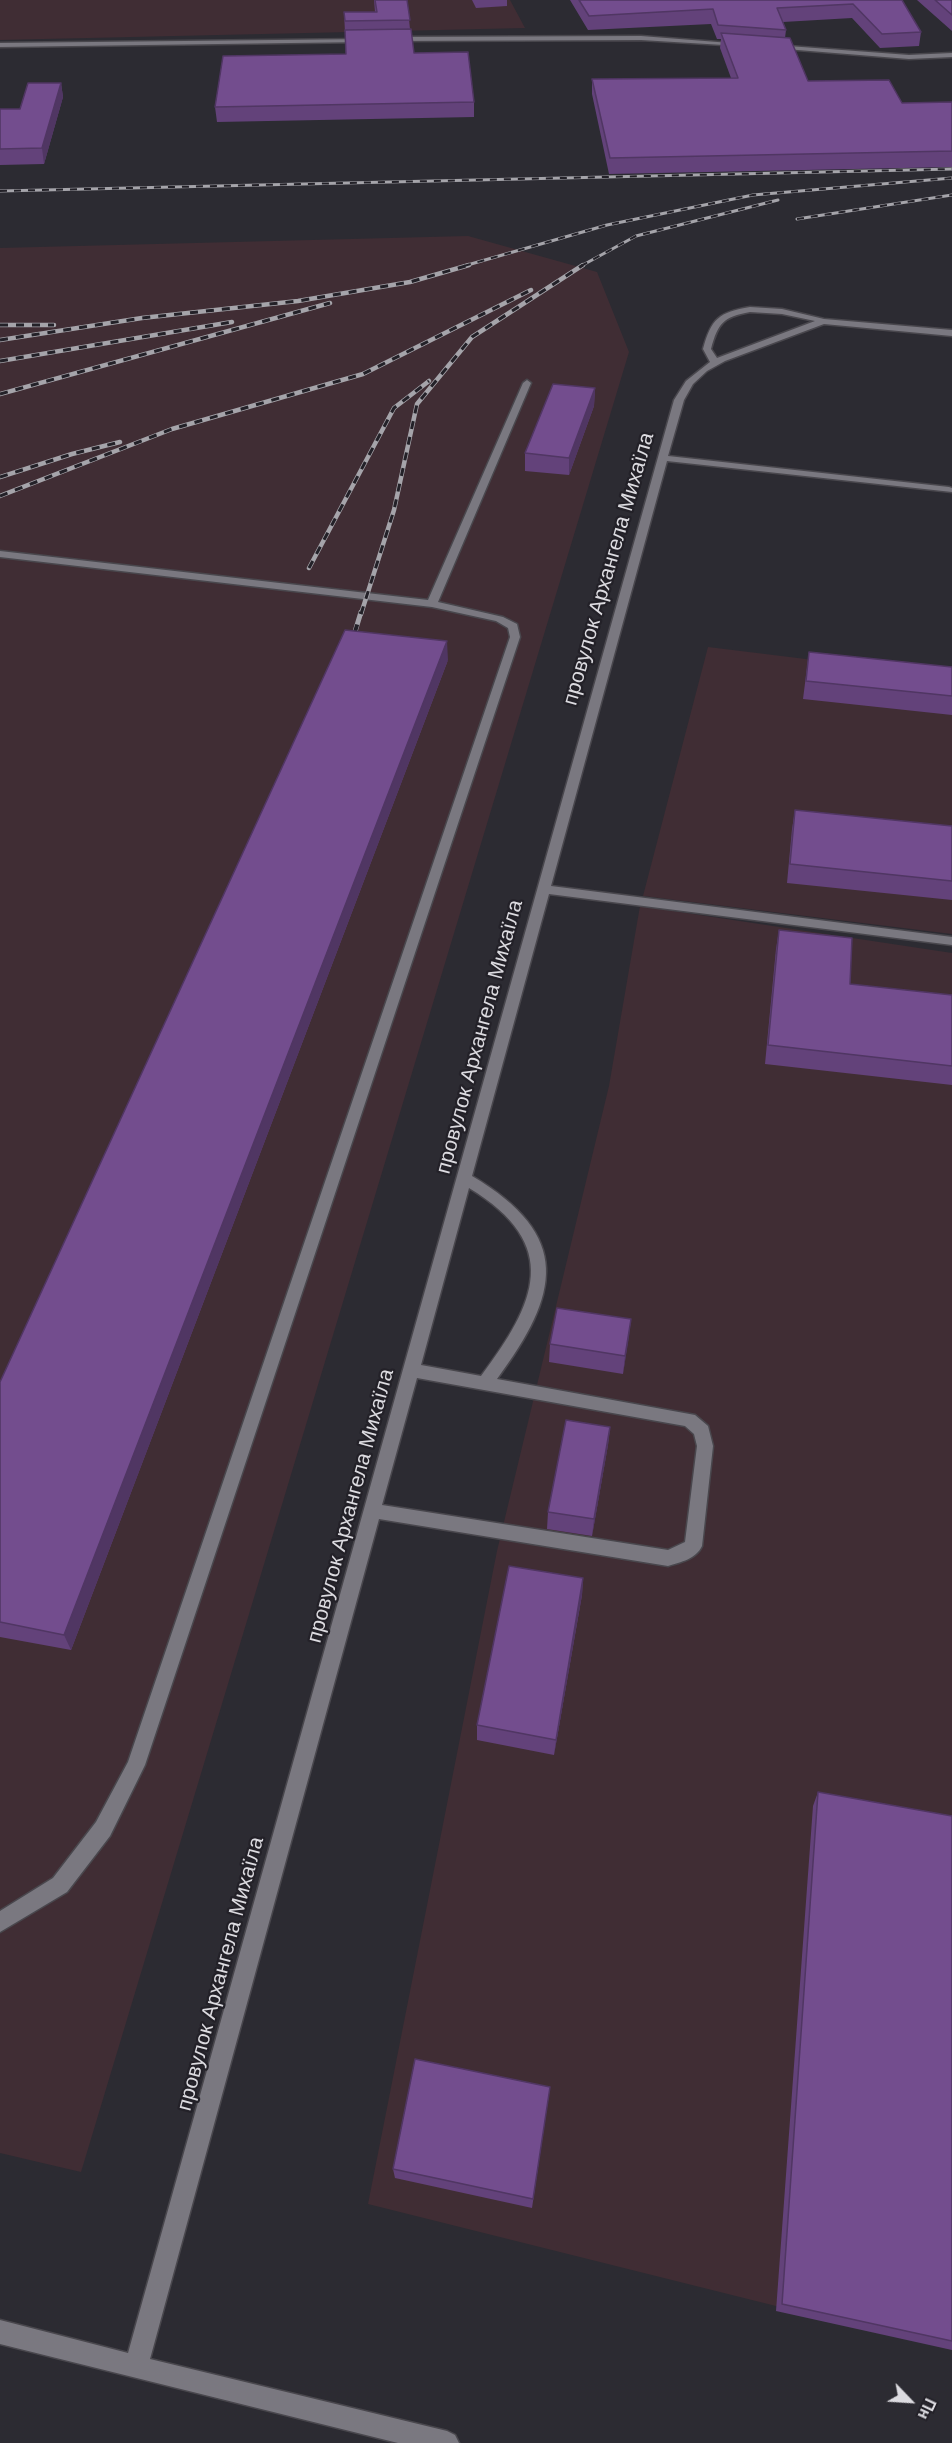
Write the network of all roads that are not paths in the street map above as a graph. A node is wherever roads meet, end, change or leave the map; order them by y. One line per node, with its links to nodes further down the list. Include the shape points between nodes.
1 (377, 39): 3 (street)
2 (389, 39): 4 (street, via 641,38)
3 (0, 45)
4 (744, 45)
5 (768, 46): 6 (street, via 909,57)
6 (952, 55)
7 (823, 321): 8 (street); 9 (street, провулок Архангела Михаїла, via 787,338); 9 (street, via 761,309 740,312 714,326 707,349)
8 (952, 333)
9 (714, 361): 11 (street, провулок Архангела Михаїла, via 685,385)
10 (527, 383): 14 (street)
11 (663, 458): 12 (street); 15 (street, провулок Архангела Михаїла)
12 (949, 490)
13 (0, 554): 14 (street)
14 (432, 604): 21 (street, via 499,619 513,626 515,637 136,1765 103,1829 60,1885)
15 (544, 889): 16 (street); 17 (street, провулок Архангела Михаїла)
16 (952, 941)
17 (464, 1178): 18 (street, провулок Архангела Михаїла); 19 (street, via 509,1210 529,1233 540,1263 539,1294 512,1346)
18 (411, 1371): 19 (street); 20 (street, провулок Архангела Михаїла)
19 (485, 1383): 20 (street, via 689,1420 702,1431 705,1446 693,1546 668,1558)
20 (373, 1511): 23 (street, провулок Архангела Михаїла)
21 (0, 1922)
22 (0, 2332): 23 (street)
23 (136, 2367): 24 (street)
24 (390, 2436): 25 (street)
25 (447, 2443)

